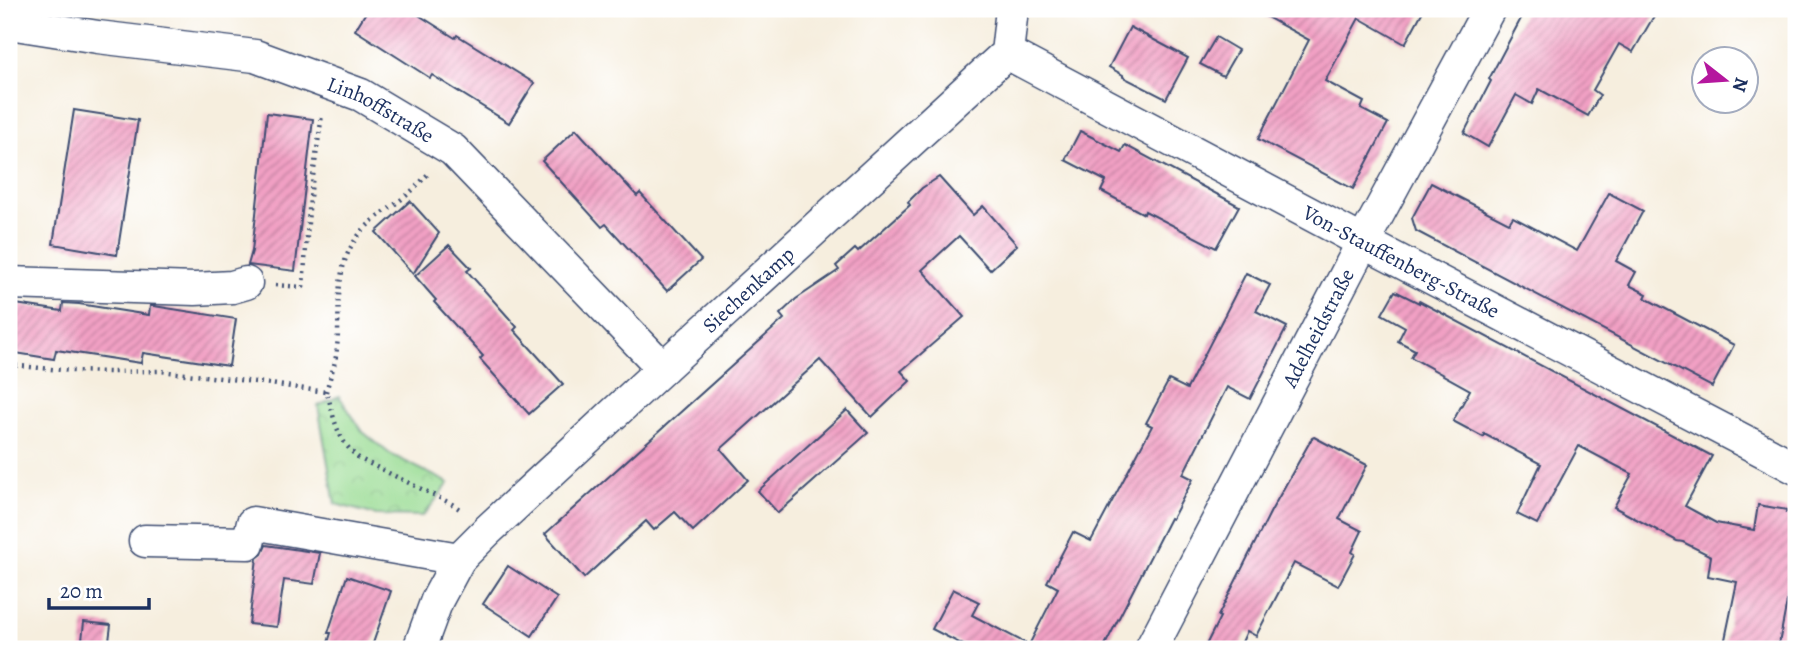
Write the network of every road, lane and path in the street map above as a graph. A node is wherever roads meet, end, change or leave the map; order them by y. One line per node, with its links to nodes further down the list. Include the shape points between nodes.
1 (1012, 9): 4 (street)
2 (1489, 9): 7 (street, Adelheidstraße)
3 (9, 23): 5 (street, Linhoffstraße, via 255,57)
4 (1007, 53): 7 (street, Von-Stauffenberg-Straße); 11 (street, Siechenkamp)
5 (328, 83): 6 (street, Linhoffstraße, via 361,95); 9 (path, via 310,197 303,287)
6 (453, 150): 11 (street, Linhoffstraße); 12 (path, via 358,236 346,256 336,358)
7 (1363, 242): 13 (street, Von-Stauffenberg-Straße); 18 (street, Adelheidstraße)
8 (9, 283): 9 (street, via 195,289)
9 (246, 283)
10 (9, 365): 12 (path, via 160,371)
11 (663, 368): 14 (street, Siechenkamp)
12 (326, 392): 14 (path, via 340,437 360,460 452,504)
13 (1796, 468)
14 (488, 531): 16 (street, Siechenkamp)
15 (145, 541): 16 (street, via 248,543 253,523)
16 (459, 559): 17 (street, Siechenkamp, via 436,600)
17 (419, 649)
18 (1152, 649)

